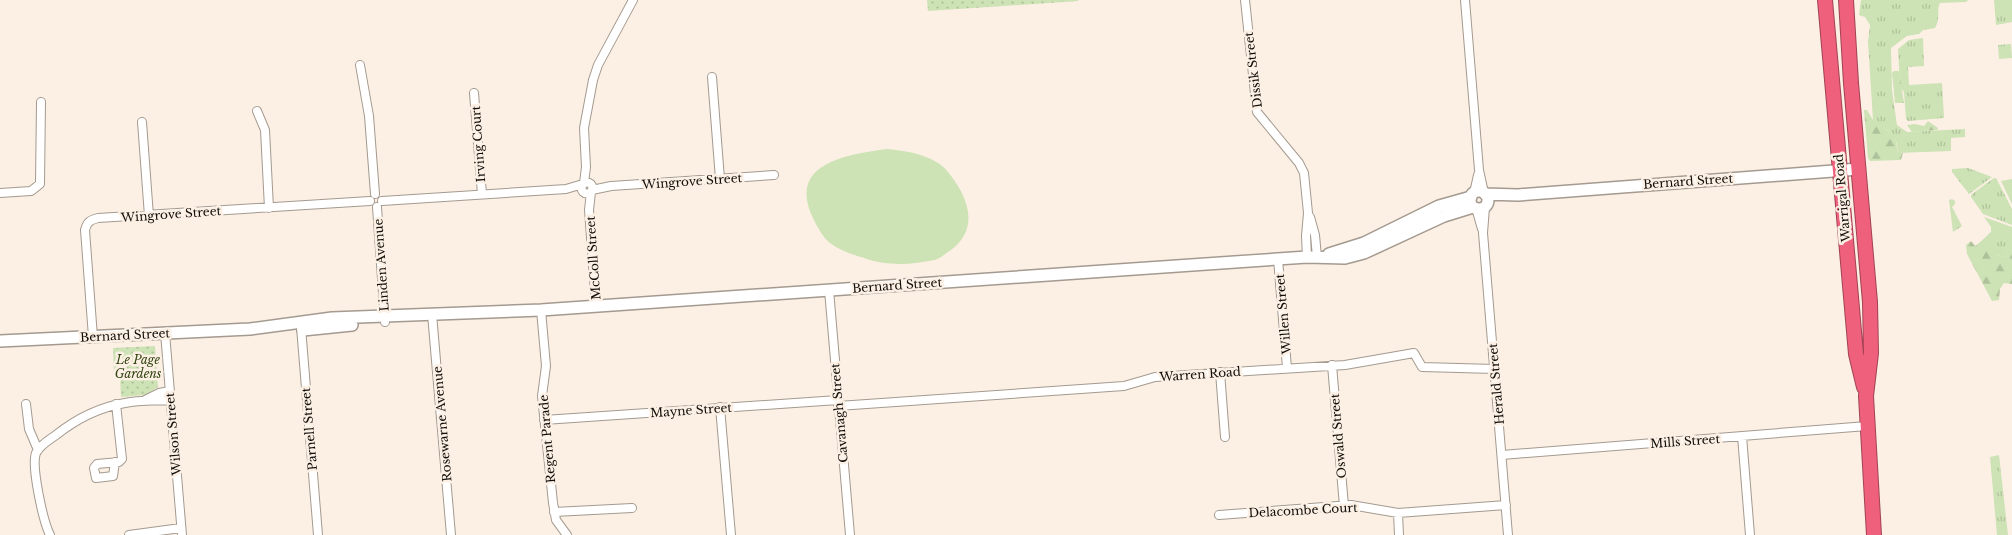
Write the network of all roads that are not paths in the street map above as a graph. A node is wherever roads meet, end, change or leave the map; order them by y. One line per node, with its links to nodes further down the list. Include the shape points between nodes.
1 (633, 0): 16 (street, McColl Street, via 593,80 584,128)
2 (1245, 0): 23 (street, Dissik Street, via 1255,108 1302,168 1306,178 1306,236)
3 (1465, 0): 19 (street, Herald Street)
4 (1825, 0): 13 (highway, Warrigal Road)
5 (1846, 0): 12 (highway, Warrigal Road)
6 (360, 65): 20 (street, via 369,116 376,194 372,196)
7 (712, 77): 15 (street)
8 (474, 93): 18 (street, Irving Court)
9 (41, 102): 17 (street, via 40,184 31,191)
10 (257, 111): 21 (street, via 265,130)
11 (142, 122): 22 (street)
12 (1859, 169): 13 (street, Bernard Street); 39 (highway, Warrigal Road, via 1870,312 1871,354)
13 (1839, 170): 19 (street, Bernard Street); 39 (highway, Warrigal Road, via 1856,354)
14 (774, 175): 15 (street, Wingrove Street)
15 (720, 179): 16 (street, Wingrove Street)
16 (587, 188): 18 (street, Wingrove Street); 26 (street, McColl Street)
17 (0, 193)
18 (482, 194): 20 (street, Wingrove Street)
19 (1479, 200): 23 (street, Bernard Street, via 1439,206 1364,243); 36 (street, Herald Street)
20 (376, 203): 21 (street, Wingrove Street); 29 (street, Linden Avenue)
21 (269, 208): 22 (street, Wingrove Street)
22 (149, 216): 32 (street, Wingrove Street, via 98,218 86,226)
23 (1312, 257): 24 (street, Bernard Street)
24 (1278, 259): 25 (street, Bernard Street); 35 (street, Willen Street)
25 (829, 290): 26 (street, Bernard Street); 42 (street, Cavanagh Street)
26 (596, 306): 27 (street, Bernard Street)
27 (541, 310): 28 (street, Bernard Street); 46 (street, Regent Parade, via 546,366 542,391)
28 (433, 317): 29 (street, Bernard Street); 63 (street, Rosewarne Avenue)
29 (385, 319): 30 (street, Bernard Street)
30 (301, 326): 31 (street, Bernard Street); 62 (street, Parnell Street)
31 (165, 333): 32 (street, Bernard Street); 38 (street, Wilson Street)
32 (93, 336): 33 (street, Bernard Street)
33 (0, 341)
34 (1332, 365): 35 (street, Warren Road); 36 (street, Warren Road, via 1414,353 1422,367); 54 (street, Oswald Street)
35 (1287, 368): 37 (street, Warren Road)
36 (1495, 369): 51 (street, Herald Street)
37 (1220, 372): 42 (street, Warren Road, via 1156,377 1124,386); 49 (street)
38 (170, 391): 40 (street, Wilson Street); 41 (street)
39 (1866, 396): 47 (highway, Warrigal Road)
40 (170, 400): 41 (street); 59 (street, Wilson Street)
41 (143, 401): 44 (street)
42 (838, 403): 45 (street, Mayne Street); 66 (street, Cavanagh Street)
43 (26, 404): 50 (street, via 29,429)
44 (116, 404): 50 (street, via 67,426); 52 (street, via 122,459)
45 (720, 407): 46 (street, Mayne Street); 65 (street)
46 (544, 420): 56 (street, Regent Parade)
47 (1867, 426): 48 (street, Mills Street); 70 (highway, Warrigal Road)
48 (1742, 436): 51 (street, Mills Street); 69 (street)
49 (1226, 437)
50 (38, 450): 60 (street, via 35,459 40,497)
51 (1502, 455): 53 (street, Herald Street)
52 (115, 462)
53 (1506, 505): 57 (street, Delacombe Court); 68 (street, Herald Street)
54 (1344, 506): 57 (street, Delacombe Court); 58 (street, Delacombe Court)
55 (632, 508): 56 (street)
56 (554, 512): 64 (street, Regent Parade)
57 (1398, 513): 67 (street)
58 (1219, 515)
59 (181, 531): 61 (street)
60 (50, 535)
61 (129, 535)
62 (318, 535)
63 (451, 535)
64 (567, 535)
65 (731, 535)
66 (850, 535)
67 (1399, 535)
68 (1508, 535)
69 (1750, 535)
70 (1874, 535)

